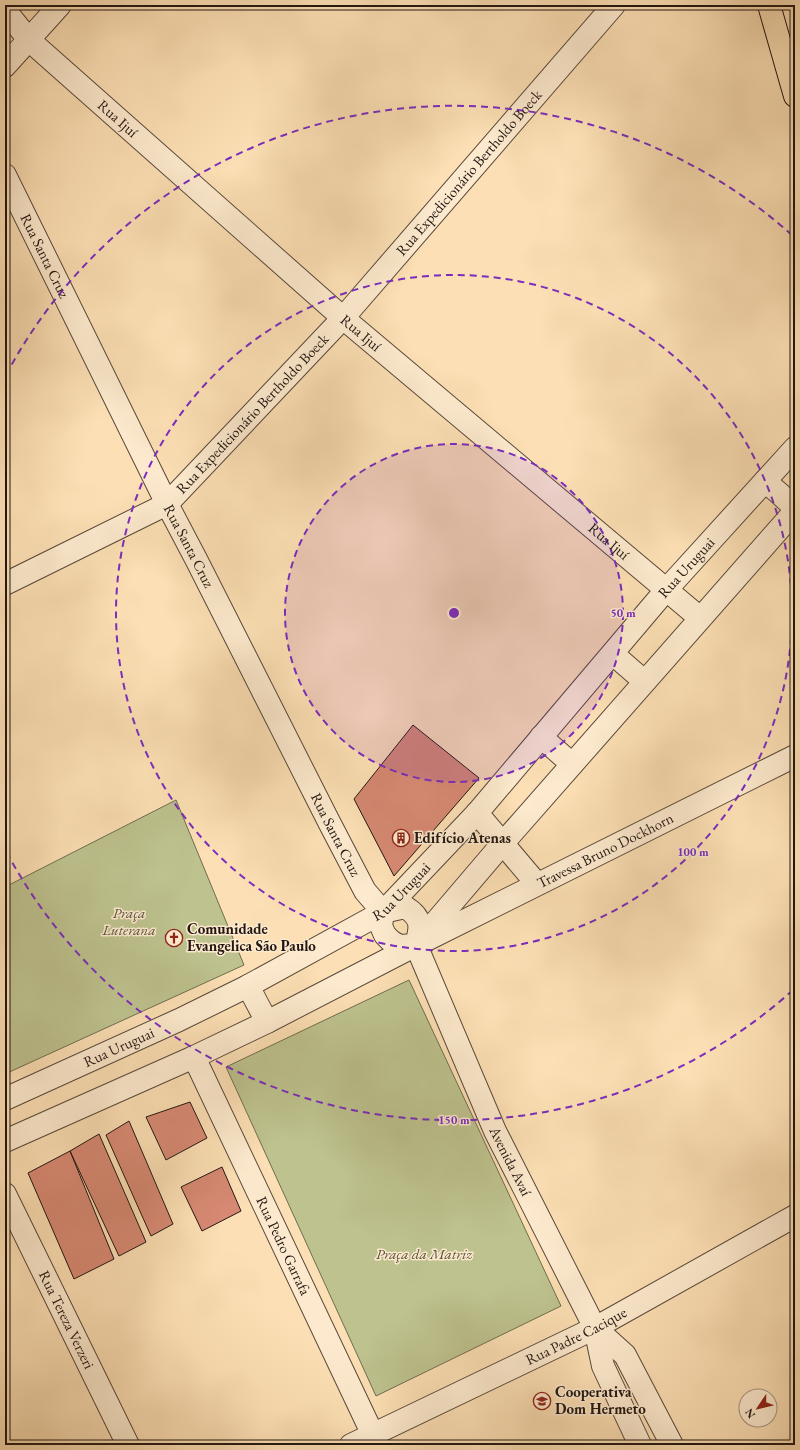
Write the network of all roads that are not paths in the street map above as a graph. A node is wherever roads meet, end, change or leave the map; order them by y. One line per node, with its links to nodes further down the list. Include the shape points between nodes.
1 (60, 5): 5 (street)
2 (614, 5): 9 (street, Rua Expedicionário Bertholdo Boeck)
3 (769, 5): 7 (main road)
4 (5, 10): 5 (street, Rua Ijuí)
5 (29, 40): 6 (street); 9 (street, Rua Ijuí)
6 (5, 66)
7 (795, 96)
8 (5, 175): 12 (street, Rua Santa Cruz)
9 (343, 318): 12 (street, Rua Expedicionário Bertholdo Boeck); 15 (street, Rua Ijuí)
10 (795, 448): 11 (street, Rua Uruguai)
11 (765, 482): 13 (street); 15 (street, Rua Uruguai)
12 (166, 504): 14 (street, Rua Expedicionário Bertholdo Boeck); 25 (street, Rua Santa Cruz, via 365,891)
13 (795, 510): 16 (street)
14 (5, 584)
15 (666, 590): 16 (street, Rua Ijuí); 17 (street, Rua Uruguai)
16 (700, 618): 18 (street)
17 (612, 654): 18 (street); 19 (street, Rua Uruguai)
18 (644, 681): 21 (street)
19 (541, 737): 21 (street); 22 (street, Rua Uruguai)
20 (795, 756): 24 (street, Travessa Bruno Dockhorn)
21 (572, 764): 23 (street)
22 (477, 813): 23 (street); 25 (street, Rua Uruguai)
23 (503, 843): 24 (street); 26 (street)
24 (537, 884): 26 (street, Travessa Bruno Dockhorn)
25 (383, 912): 26 (street, via 381,926 384,935 400,946); 26 (street, via 405,907 413,912 420,929); 27 (street, Rua Uruguai)
26 (416, 945): 28 (street); 34 (street, Avenida Avaí, via 495,1131)
27 (248, 986): 28 (street); 30 (street, Rua Uruguai)
28 (267, 1022): 29 (street)
29 (194, 1058): 31 (street); 35 (street, Rua Pedro Garrafa)
30 (5, 1099)
31 (5, 1141)
32 (5, 1194): 36 (street, Rua Tereza Verzeri)
33 (795, 1216): 34 (street, Rua Padre Cacique)
34 (595, 1328): 35 (street, Rua Padre Cacique); 38 (street, Avenida Avaí, via 603,1366); 39 (street, Avenida Avaí, via 625,1355)
35 (373, 1435): 37 (street, Rua Padre Cacique)
36 (128, 1445)
37 (351, 1445)
38 (640, 1445)
39 (672, 1445)

